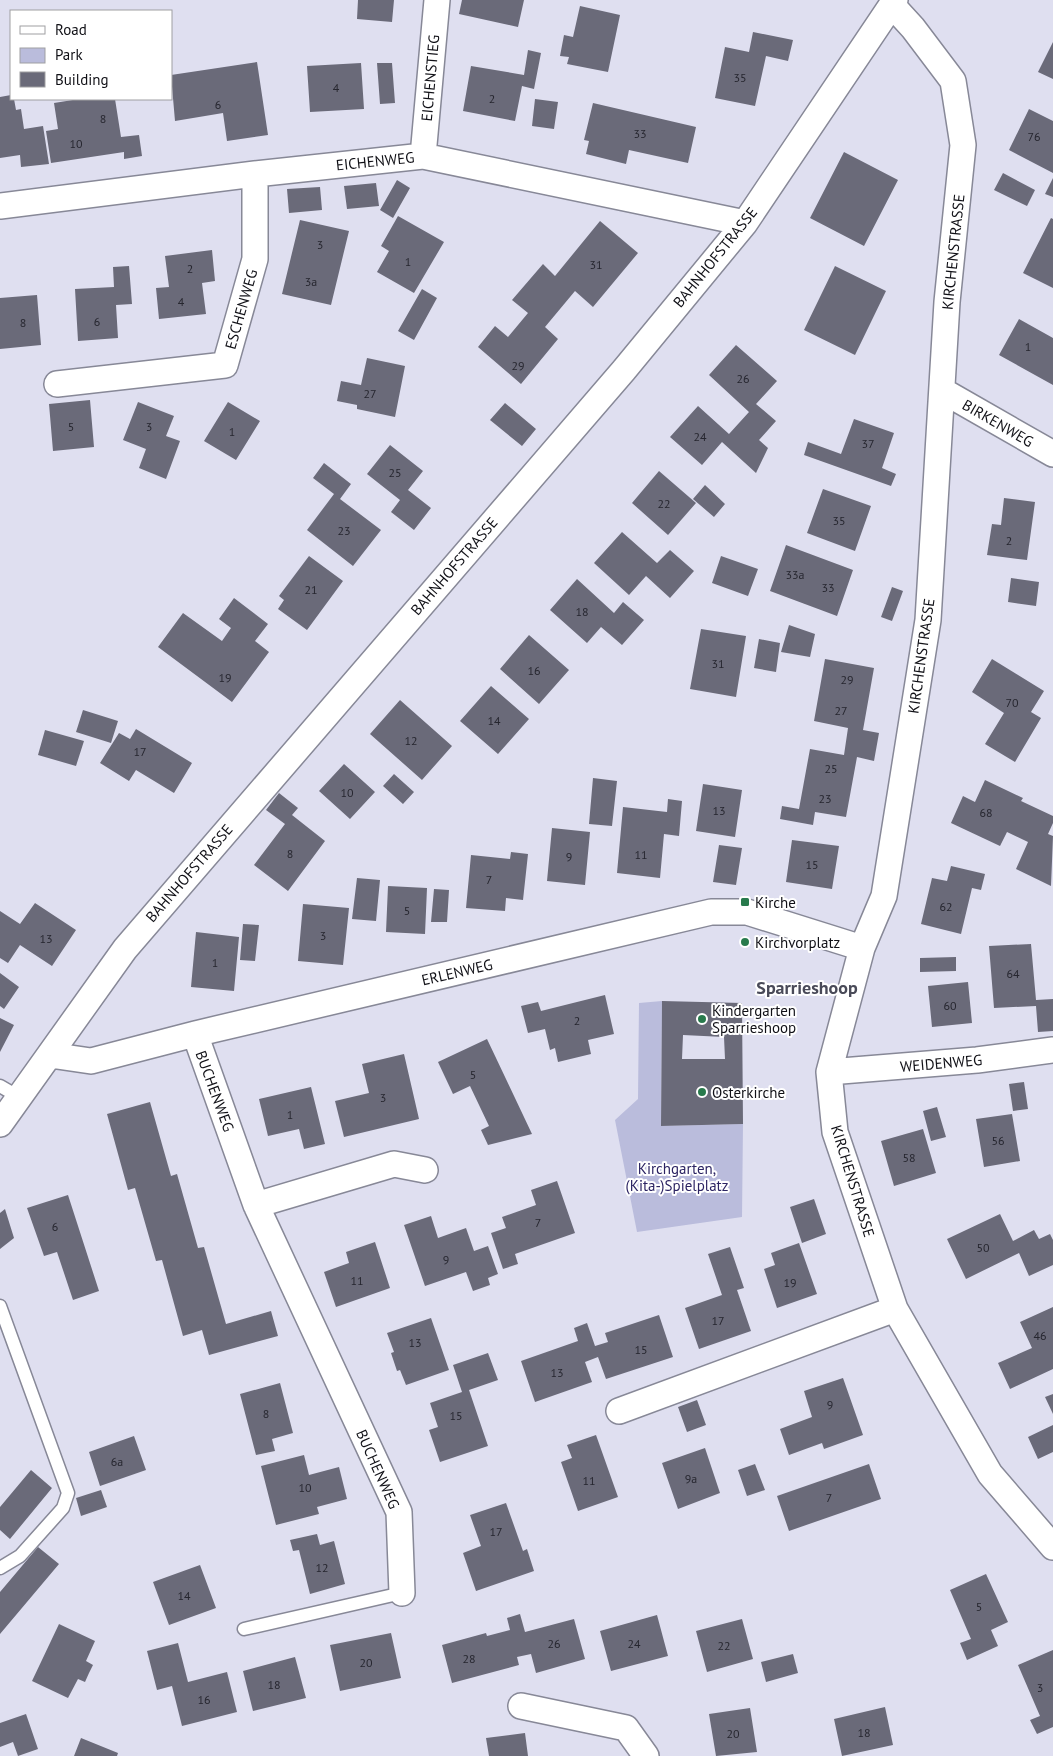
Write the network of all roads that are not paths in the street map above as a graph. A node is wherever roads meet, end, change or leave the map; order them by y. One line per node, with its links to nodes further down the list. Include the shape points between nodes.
1 (437, 0): 3 (street, EICHENSTIEG)
2 (894, 3): 6 (street, BAHNHOFSTRASSE); 8 (street, KIRCHENSTRASSE, via 952,82 963,145 947,302)
3 (423, 156): 4 (street, EICHENWEG); 6 (street, EICHENWEG)
4 (255, 174): 5 (street, EICHENWEG); 7 (street, ESCHENWEG, via 255,259 225,365)
5 (0, 206)
6 (746, 223): 13 (street, BAHNHOFSTRASSE, via 624,370 125,948)
7 (57, 384)
8 (943, 391): 9 (street, BIRKENWEG); 10 (street, KIRCHENSTRASSE, via 928,620 884,896)
9 (1053, 454)
10 (862, 948): 11 (street, ERLENWEG, via 747,912 711,912); 14 (street, KIRCHENSTRASSE)
11 (195, 1034): 13 (street, ERLENWEG, via 91,1061); 18 (street, BUCHENWEG)
12 (1053, 1050): 14 (street, WEIDENWEG)
13 (50, 1055): 15 (street, BAHNHOFSTRASSE)
14 (829, 1072): 20 (street, KIRCHENSTRASSE, via 836,1132)
15 (9, 1092): 16 (street, BAHNHOFSTRASSE)
16 (0, 1124)
17 (425, 1170): 18 (street, via 394,1164)
18 (256, 1205): 24 (street, BUCHENWEG, via 399,1512)
19 (0, 1306): 23 (lane, via 68,1493 63,1508 20,1556)
20 (895, 1309): 21 (street); 22 (street, KIRCHENSTRASSE, via 990,1474)
21 (618, 1411)
22 (1053, 1547)
23 (0, 1568)
24 (402, 1592): 25 (lane, BUCHENWEG)
25 (244, 1629)
26 (521, 1706): 27 (street, via 626,1728)
27 (646, 1756)

